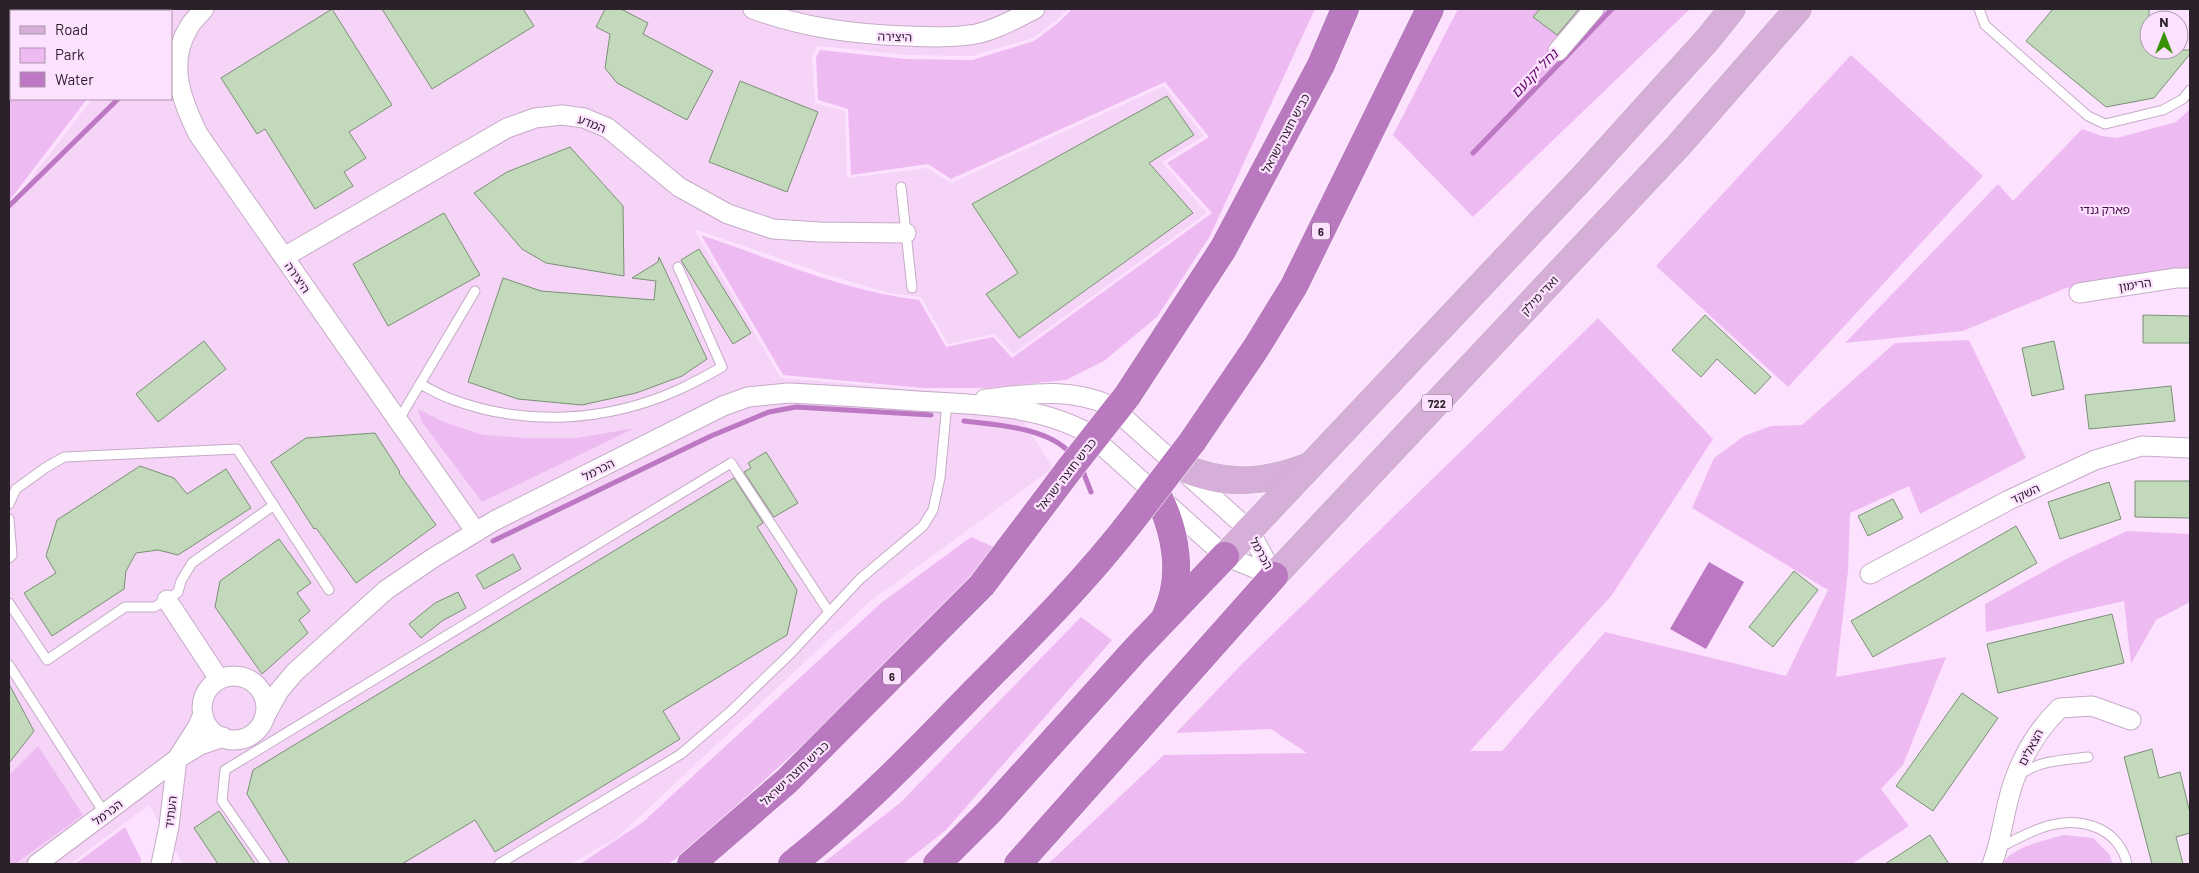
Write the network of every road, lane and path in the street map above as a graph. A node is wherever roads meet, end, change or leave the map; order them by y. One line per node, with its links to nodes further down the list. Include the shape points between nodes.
1 (204, 9): 15 (street, היצירה, via 189,27 178,54 184,106 198,134)
2 (753, 9): 10 (street, היצירה)
3 (1035, 9): 10 (street, היצירה, via 976,34 933,37 856,34 811,27)
4 (1345, 9): 59 (highway, כביש חוצה ישראל / 6, bridge, via 1321,65 1223,249 1126,396 982,585 787,781)
5 (1430, 9): 60 (highway, 6, bridge, via 1294,286 1192,442 1117,540 1054,610 915,753 825,838)
6 (1594, 9): 11 (street)
7 (1732, 9): 25 (main road, via 1584,176)
8 (1798, 9): 36 (main road, ואדי מילק / 722, via 1679,145)
9 (1980, 11): 12 (lane, via 1985,25 2088,116 2104,124 2163,110)
10 (794, 15)
11 (1558, 51)
12 (2190, 90)
13 (901, 187): 14 (lane)
14 (906, 233): 15 (street, המדע, via 773,229 728,214 678,187 608,128 584,118 562,115 535,118 507,128); 18 (lane)
15 (284, 257): 23 (street, היצירה)
16 (678, 267): 21 (lane, via 722,367 678,390 627,407 573,418 535,417 486,409 450,399)
17 (2190, 278): 20 (street, הרימון)
18 (912, 288)
19 (475, 291): 21 (lane)
20 (2079, 293)
21 (420, 384): 23 (lane)
22 (947, 403): 26 (street, הכרמל, via 1055,393 1095,398 1122,414); 27 (street, הכרמל, via 1030,412 1076,426 1100,443); 32 (street, הכרמל, via 788,393 748,397 678,428); 40 (lane, via 940,478 933,510 923,526 860,579)
23 (398, 421): 32 (street, היצירה)
24 (2190, 448): 35 (street, השקד, via 2142,446 2095,460 2009,500)
25 (1312, 465): 26 (main road, via 1291,473 1243,482 1220,480); 31 (main road)
26 (1179, 466): 31 (street, הכרמל)
27 (1158, 496): 33 (street, הכרמל); 41 (highway, via 1171,525 1176,573 1171,605)
28 (9, 504): 29 (lane, via 16,489 64,457 238,449)
29 (274, 505): 37 (lane); 38 (lane, via 192,563 178,592)
30 (9, 519): 34 (lane, via 12,555)
31 (1250, 530): 33 (main road); 36 (street, הכרמל)
32 (476, 532): 43 (street, הכרמל, via 386,590)
33 (1225, 556): 36 (street, הכרמל); 41 (highway)
34 (9, 558)
35 (1870, 574)
36 (1274, 576): 62 (highway)
37 (329, 590)
38 (168, 600): 39 (lane, via 154,607 126,607 46,660); 44 (street)
39 (9, 603)
40 (829, 612): 57 (lane, via 731,463 225,770 222,801); 58 (lane, via 764,679 681,754)
41 (1164, 620): 61 (highway, via 989,812)
42 (9, 665): 53 (lane)
43 (295, 672): 45 (street, הכרמל); 47 (street, הכרמל, via 279,691)
44 (219, 680): 45 (street, via 240,676); 46 (street, via 206,692)
45 (251, 680): 47 (street, via 264,697)
46 (203, 714): 49 (street, via 210,728); 51 (street, הכרמל)
47 (264, 718): 49 (street, via 259,728 245,738)
48 (2131, 720): 52 (street, הצאלים, via 2092,706 2060,708 2042,725)
49 (223, 737): 51 (street, הכרמל, via 200,745)
50 (2088, 757): 52 (lane, via 2045,763 2028,769)
51 (177, 759): 53 (street, הכרמל); 56 (street, העתיד, via 170,826)
52 (2014, 780): 54 (street, הצאלים)
53 (105, 814): 55 (street, הכרמל)
54 (1995, 856): 63 (lane, via 2030,832 2061,822 2087,823 2110,834 2125,855)
55 (37, 864)
56 (161, 864)
57 (266, 864)
58 (499, 864)
59 (690, 864)
60 (792, 864)
61 (937, 864)
62 (1018, 864)
63 (2127, 864)

